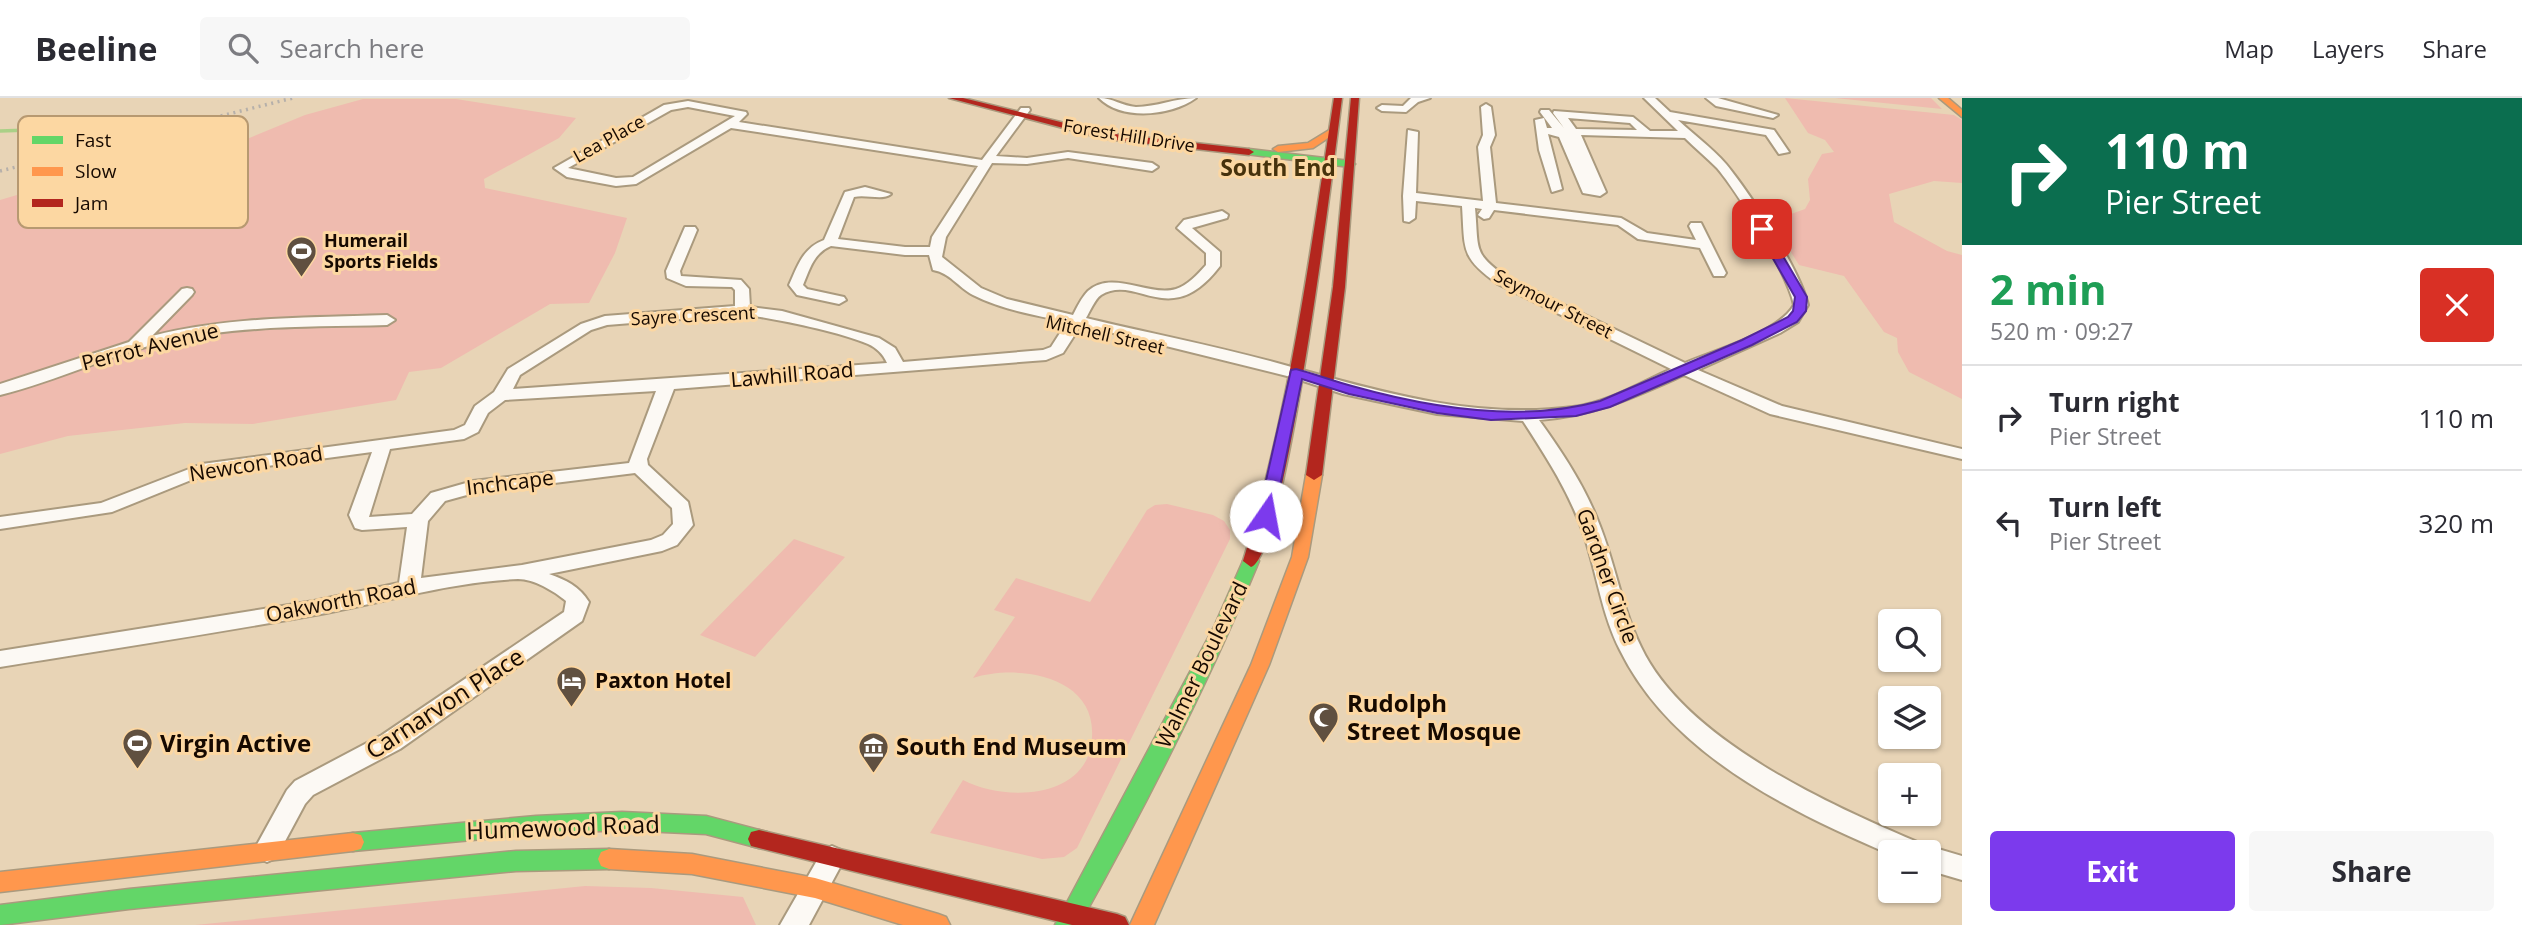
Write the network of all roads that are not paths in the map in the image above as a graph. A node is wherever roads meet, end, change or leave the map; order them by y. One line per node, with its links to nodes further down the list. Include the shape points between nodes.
1 (954, 98): 11 (main road, Forest Hill Drive)
2 (981, 98): 11 (main road, Forest Hill Drive)
3 (1104, 98): 4 (street, via 1149,110)
4 (1191, 98)
5 (1338, 98): 22 (main road, Walmer Boulevard)
6 (1355, 98): 31 (main road)
7 (1425, 98): 14 (street, via 1406,109)
8 (1648, 98): 16 (street)
9 (1711, 98): 17 (street, via 1719,104)
10 (1943, 98): 15 (main road)
11 (1025, 106): 27 (main road, Forest Hill Drive, via 1122,132); 29 (main road, Forest Hill Drive, via 1125,139); 30 (street)
12 (1678, 106): 24 (street, via 1764,120 1772,124)
13 (1486, 107): 36 (street)
14 (1382, 108)
15 (1961, 113)
16 (1668, 115): 18 (street); 26 (street)
17 (1773, 115)
18 (1690, 117): 24 (street); 26 (street)
19 (729, 124): 19 (street, Lea Place, via 636,180 616,182 560,168 673,105 742,114); 30 (street)
20 (1542, 131): 21 (street); 21 (street, via 1541,114); 33 (street)
21 (1567, 131): 25 (street); 25 (street, via 1563,114 1633,120)
22 (1331, 132): 27 (main road, via 1310,146); 29 (main road, Walmer Boulevard)
23 (1412, 132): 35 (street)
24 (1770, 132): 28 (street)
25 (1647, 134): 26 (street)
26 (1703, 138): 53 (street, Mitchell Street, via 1797,288 1801,305 1785,325)
27 (1278, 149): 29 (main road, Forest Hill Drive)
28 (1783, 152)
29 (1327, 158): 31 (main road, Forest Hill Drive); 54 (main road, Walmer Boulevard)
30 (987, 161): 32 (street, via 1068,155); 44 (street, via 939,237)
31 (1350, 161): 56 (main road)
32 (1152, 167)
33 (1556, 189)
34 (885, 194): 42 (street, via 865,191 849,195)
35 (1409, 196): 37 (street); 39 (street)
36 (1489, 208): 37 (street); 43 (street, via 1621,222 1643,236)
37 (1469, 210): 53 (street, Seymour Street, via 1472,252 1480,264 1503,281)
38 (1222, 215): 50 (street, Lawhill Road, via 1184,228 1213,252 1213,266 1198,283 1166,296 1105,288 1094,293)
39 (1409, 218)
40 (1696, 226): 43 (street)
41 (690, 230): 48 (street, via 674,278 736,283)
42 (830, 242): 44 (street); 47 (street, via 810,254 796,285 802,292)
43 (1705, 245): 45 (street)
44 (936, 254): 50 (street, Mitchell Street, via 939,272 966,295 997,308)
45 (1719, 273)
46 (187, 292): 51 (street)
47 (839, 300)
48 (743, 310): 52 (street, Sayre Crescent, via 874,341 889,351); 58 (street, Sayre Crescent, via 598,323 514,372)
49 (387, 320): 51 (street, Perrot Avenue, via 220,327)
50 (1074, 324): 52 (street, Lawhill Road, via 1057,349 1046,355); 54 (street, Mitchell Street)
51 (132, 348): 57 (street, Perrot Avenue)
52 (897, 366): 55 (street, Lawhill Road)
53 (1685, 370): 59 (street, Mitchell Street, via 1605,404); 61 (street, via 1776,410)
54 (1295, 377): 56 (street, Mitchell Street); 76 (main road, Walmer Boulevard, via 1266,516 1249,568)
55 (667, 385): 58 (street, Lawhill Road); 62 (street, via 640,452)
56 (1328, 386): 59 (street, Mitchell Street, via 1437,409); 80 (main road, via 1307,526 1289,590 1260,665)
57 (0, 390)
58 (501, 395): 60 (street, Newcon Road, via 485,405 476,424 465,432)
59 (1528, 416): 68 (street, Gardner Circle, via 1575,489 1614,606 1640,666 1705,737 1771,784)
60 (383, 445): 63 (street, via 360,520 366,525); 64 (street, Newcon Road, via 202,469 105,508)
61 (1962, 454)
62 (639, 467): 63 (street, Inchcape, via 462,488 438,497); 65 (street, Oakworth Road, via 681,506 683,525 678,533 655,547)
63 (418, 520): 66 (street)
64 (0, 523)
65 (522, 572): 66 (street, Oakworth Road); 69 (street, Carnarvon Place, via 557,584 575,596 574,616 391,742 304,788)
66 (409, 587): 67 (street, Oakworth Road, via 314,608)
67 (0, 659)
68 (1883, 840)
69 (267, 849): 70 (main road, Humewood Road, via 622,821 706,825); 73 (main road, Humewood Road)
70 (832, 858): 74 (street); 76 (main road, Humewood Road)
71 (1941, 862): 72 (street)
72 (1962, 868)
73 (0, 882)
74 (815, 888): 75 (main road, Humewood Road, via 692,864 606,859 516,861); 77 (street); 78 (main road, Humewood Road)
75 (0, 915)
76 (1071, 920): 79 (main road, Humewood Road)
77 (794, 925)
78 (938, 925)
79 (1118, 925)
80 (1142, 925)

